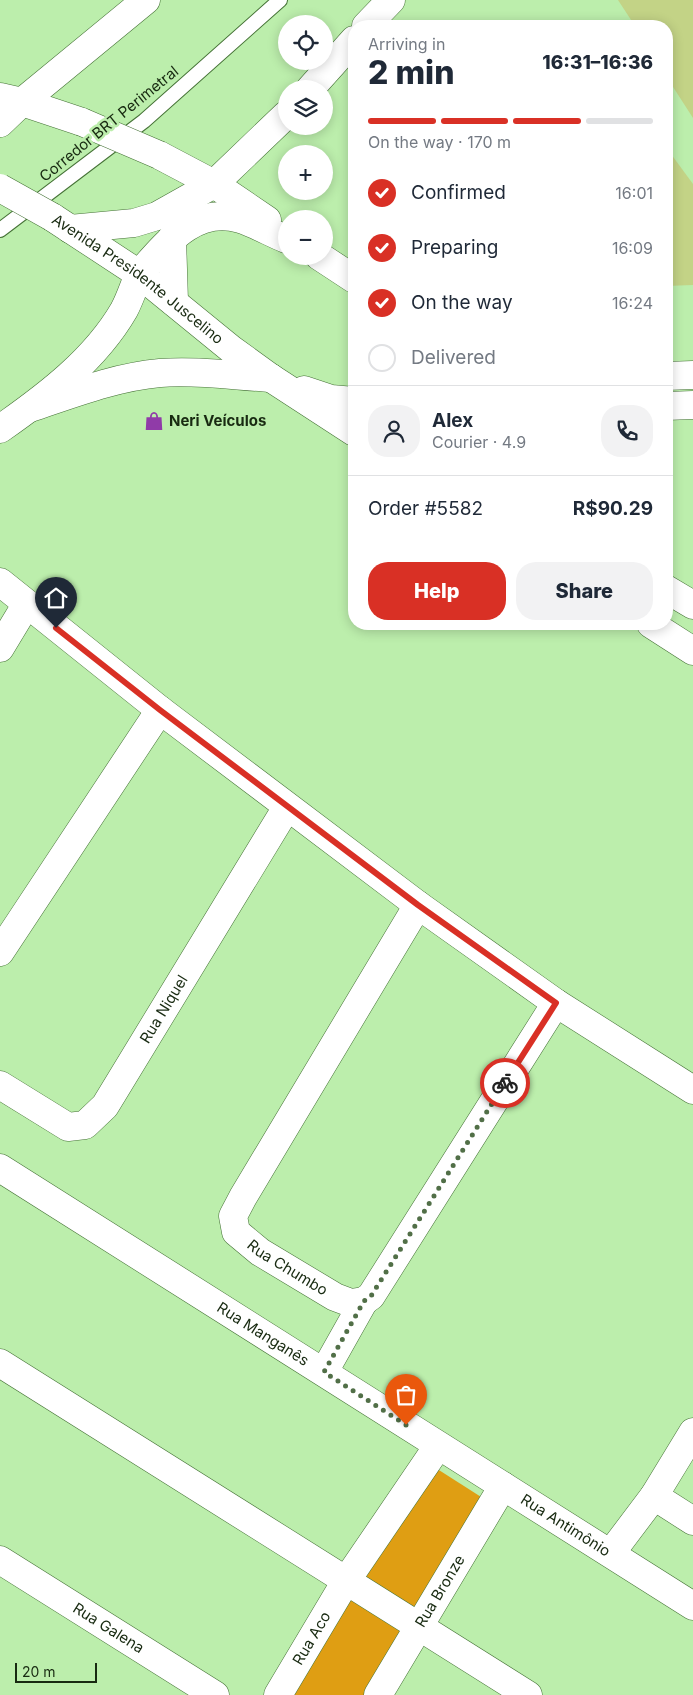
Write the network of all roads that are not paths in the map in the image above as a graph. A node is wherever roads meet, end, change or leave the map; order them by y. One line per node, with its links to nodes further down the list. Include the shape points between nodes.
1 (146, 0): 7 (street)
2 (280, 0): 14 (lane, Corredor BRT Perimetral, via 144,121)
3 (391, 0): 4 (street)
4 (372, 20)
5 (348, 47): 6 (street)
6 (318, 80)
7 (11, 100): 8 (street); 10 (street, bridge, via 82,122 159,155)
8 (0, 123)
9 (278, 123): 10 (street)
10 (214, 184): 12 (street, via 157,216 126,224); 13 (street)
11 (0, 188): 12 (street, Avenida Presidente Juscelino, bridge)
12 (61, 223): 18 (street, Avenida Presidente Juscelino)
13 (278, 228)
14 (0, 230)
15 (278, 236): 16 (street, via 240,219 219,217 200,220)
16 (172, 238): 18 (street); 20 (street)
17 (333, 265): 19 (street)
18 (139, 274): 20 (street, Avenida Presidente Juscelino); 27 (street, via 124,309 97,348 82,365)
19 (348, 275)
20 (174, 302): 23 (street, Avenida Presidente Juscelino)
21 (693, 375): 22 (street)
22 (673, 376)
23 (271, 378): 24 (street); 27 (street, via 159,373 124,379); 28 (street)
24 (346, 399)
25 (693, 405): 26 (street)
26 (673, 406)
27 (30, 408): 29 (street)
28 (348, 428)
29 (0, 429)
30 (0, 582): 32 (street)
31 (673, 593): 33 (street)
32 (26, 605): 35 (street); 37 (street)
33 (693, 606)
34 (660, 630): 36 (street)
35 (0, 648)
36 (693, 651)
37 (160, 710): 38 (street); 40 (street)
38 (287, 807): 39 (street); 42 (street, Rua Niquel, via 104,1106 85,1125 68,1128)
39 (418, 905): 41 (street); 45 (street, Rua Chumbo, via 233,1216 236,1232 260,1252 335,1297 351,1303)
40 (0, 952)
41 (556, 1003): 43 (street); 45 (street, via 371,1296)
42 (0, 1085)
43 (693, 1090)
44 (0, 1168): 47 (street, Rua Manganês)
45 (364, 1301): 47 (street)
46 (0, 1363): 55 (street)
47 (324, 1372): 49 (street, Rua Manganês)
48 (693, 1432): 51 (street)
49 (438, 1446): 50 (street, Rua Antimônio); 55 (street)
50 (503, 1486): 53 (street, Rua Antimônio); 57 (street, Rua Bronze)
51 (654, 1496): 52 (street); 53 (street)
52 (693, 1521)
53 (610, 1552): 56 (street, Rua Antimônio)
54 (0, 1560): 58 (street, Rua Galena)
55 (346, 1581): 57 (street); 59 (street, Rua Aco)
56 (693, 1606)
57 (421, 1626): 60 (street, Rua Bronze); 61 (street)
58 (215, 1695)
59 (278, 1695)
60 (378, 1695)
61 (528, 1695)

